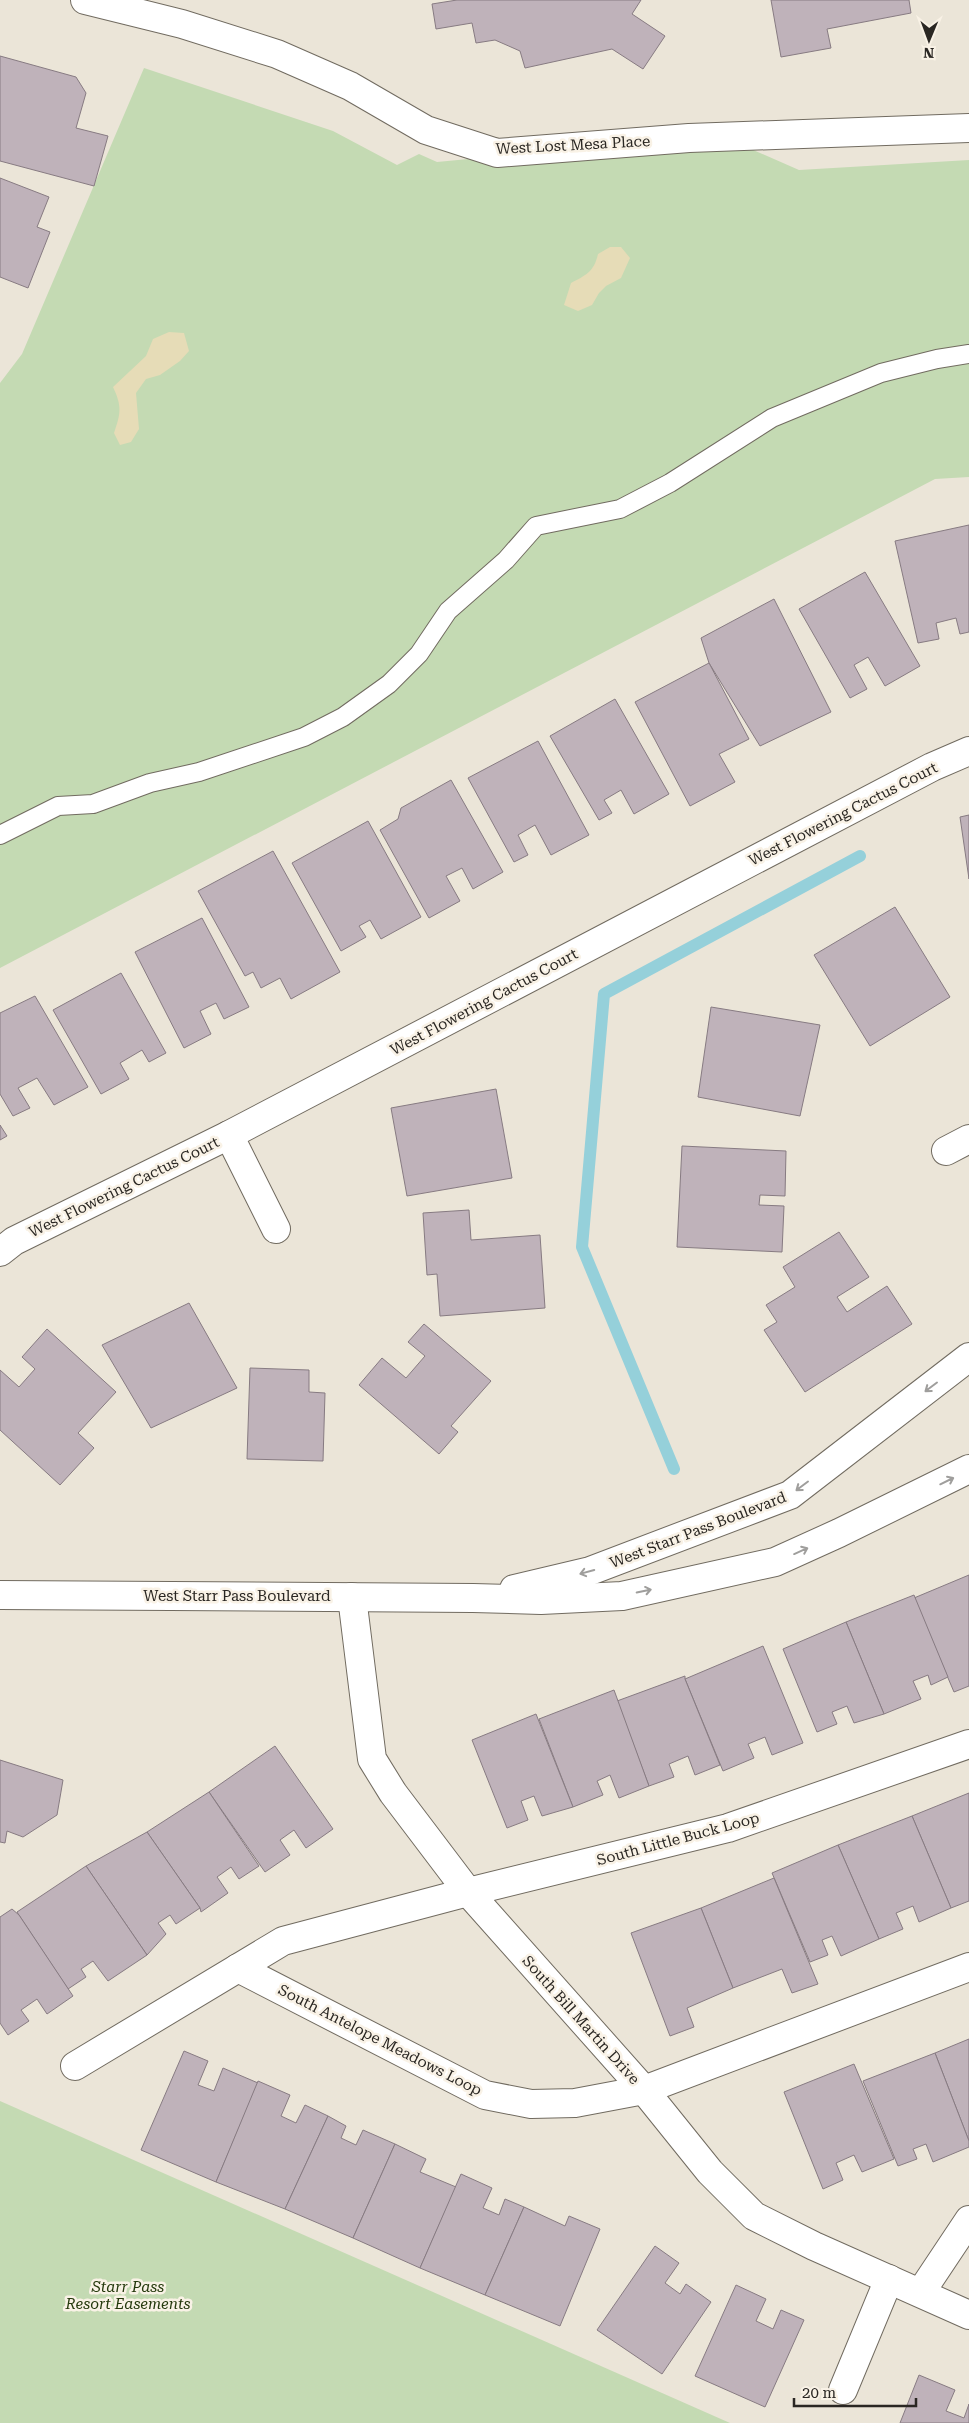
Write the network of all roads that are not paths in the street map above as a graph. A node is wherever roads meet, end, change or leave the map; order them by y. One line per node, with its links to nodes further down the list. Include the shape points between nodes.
1 (85, 0): 2 (street, West Lost Mesa Place, via 182,24 277,54 350,86 426,130 496,153 689,138)
2 (969, 128)
3 (969, 354): 5 (lane, via 881,374 772,418 670,483 620,509 536,526 506,560 448,611 419,654 389,684 343,718 304,736 199,772 150,783 93,804 58,806)
4 (969, 751): 6 (street, West Flowering Cactus Court, via 932,767)
5 (0, 835)
6 (229, 1136): 7 (street); 8 (street, West Flowering Cactus Court, via 14,1241)
7 (276, 1229)
8 (0, 1252)
9 (969, 1357): 13 (street, West Starr Pass Boulevard, one-way to 13, via 790,1495 590,1571)
10 (969, 1469): 13 (street, West Starr Pass Boulevard, one-way to 10, via 541,1600 622,1596 775,1562)
11 (0, 1595): 12 (street, West Starr Pass Boulevard)
12 (352, 1597): 13 (street, West Starr Pass Boulevard); 15 (street, South Bill Martin Drive, via 372,1759 393,1793)
13 (473, 1598)
14 (969, 1744): 15 (street, South Little Buck Loop, via 728,1828)
15 (468, 1892): 17 (street, via 283,1941); 19 (street, South Bill Martin Drive)
16 (969, 1967): 19 (street)
17 (238, 1968): 18 (street); 19 (street, South Antelope Meadows Loop, via 485,2095 531,2104 575,2103)
18 (75, 2066)
19 (644, 2090): 21 (street, South Bill Martin Drive, via 710,2172 754,2216)
20 (969, 2220): 22 (street)
21 (889, 2279): 22 (street, South Bill Martin Drive); 24 (street)
22 (921, 2292): 23 (street, South Bill Martin Drive)
23 (969, 2315)
24 (843, 2390)

